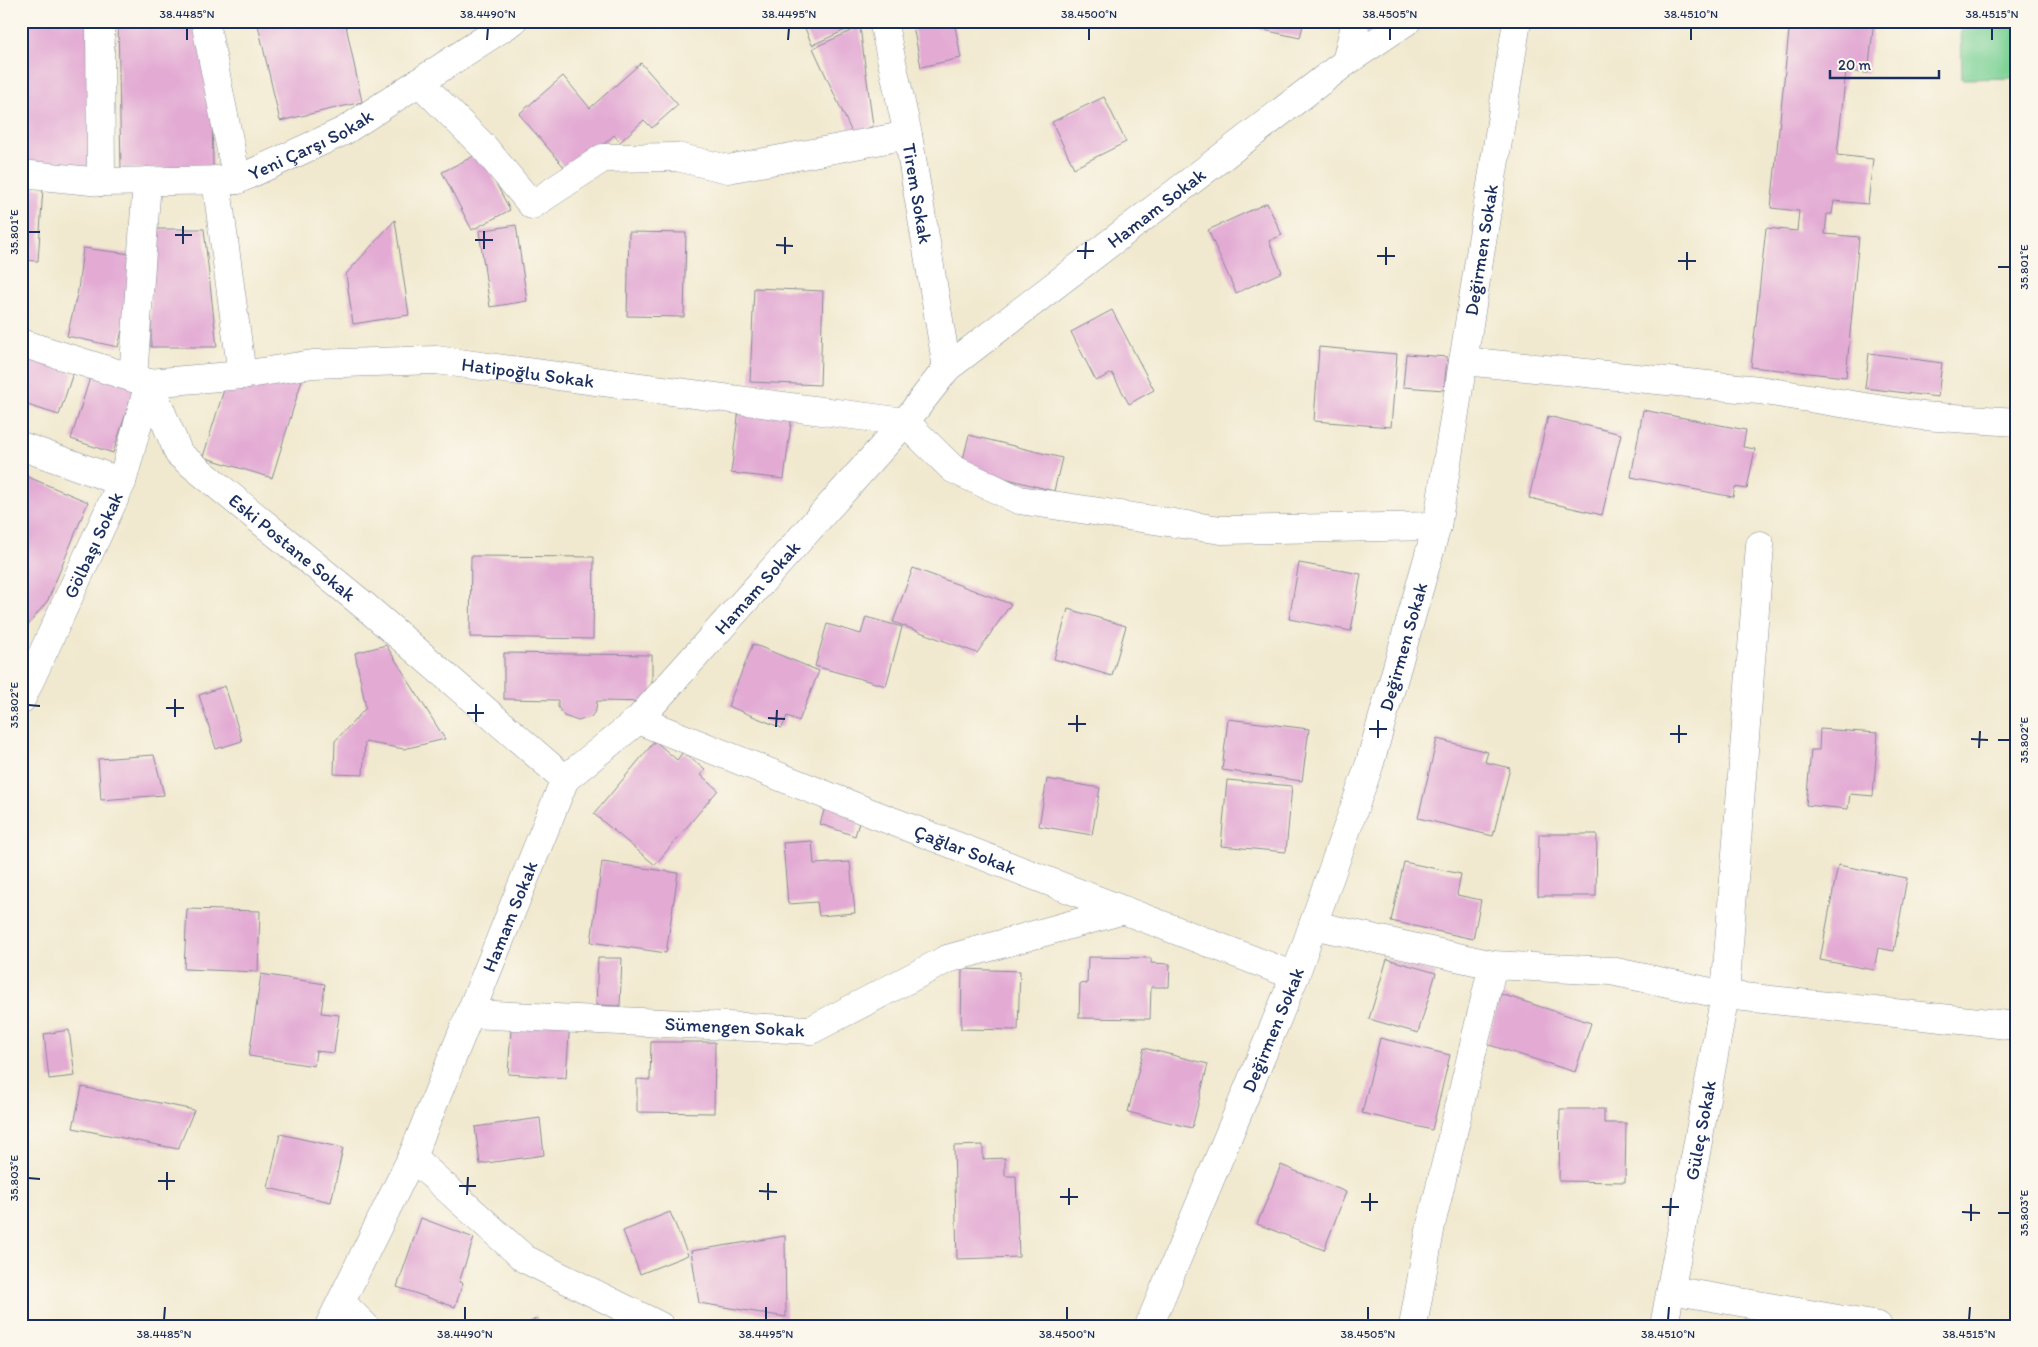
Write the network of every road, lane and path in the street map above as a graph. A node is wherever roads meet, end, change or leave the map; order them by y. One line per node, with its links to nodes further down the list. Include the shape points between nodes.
1 (100, 21): 14 (street)
2 (205, 21): 12 (street)
3 (513, 21): 9 (street, Yeni Çarşı Sokak)
4 (883, 21): 10 (street, Tirem Sokak)
5 (1356, 21): 8 (street)
6 (1407, 21): 8 (street, Hamam Sokak)
7 (1518, 21): 16 (street, Değirmen Sokak)
8 (1346, 62): 17 (street, Hamam Sokak)
9 (419, 82): 10 (street, via 483,146 532,205 603,158 677,157 728,169); 12 (street, Yeni Çarşı Sokak, via 344,131)
10 (908, 135): 17 (street, Tirem Sokak)
11 (21, 174): 14 (street, Yeni Çarşı Sokak)
12 (227, 180): 13 (street, Yeni Çarşı Sokak); 18 (street)
13 (148, 181): 14 (street, Yeni Çarşı Sokak); 19 (street, Gölbaşı Sokak)
14 (100, 182)
15 (21, 343): 19 (street)
16 (1463, 361): 21 (street, via 1759,390 1922,416); 24 (street, Değirmen Sokak)
17 (948, 368): 20 (street, Hamam Sokak)
18 (242, 375): 19 (street, Hatipoğlu Sokak); 20 (street, Hatipoğlu Sokak, via 313,364 436,360)
19 (141, 380): 23 (street, Gölbaşı Sokak); 28 (street, Eski Postane Sokak, via 179,454 366,607)
20 (905, 422): 24 (street, via 953,469 1019,500 1221,530); 27 (street, Hamam Sokak)
21 (2017, 422)
22 (21, 446): 23 (street)
23 (122, 482): 26 (street, Gölbaşı Sokak)
24 (1437, 526): 30 (street, Değirmen Sokak, via 1370,766)
25 (1760, 545): 33 (street, Güleç Sokak)
26 (21, 700)
27 (638, 720): 28 (street, Hamam Sokak); 29 (street, Çağlar Sokak)
28 (566, 779): 34 (street, Hamam Sokak)
29 (1124, 910): 32 (street, Çağlar Sokak); 34 (street, Sümengen Sokak, via 947,959 811,1030)
30 (1313, 925): 31 (street); 32 (street, Değirmen Sokak)
31 (1493, 965): 33 (street, via 1611,971); 42 (street, via 1431,1225)
32 (1295, 976): 41 (street, Değirmen Sokak)
33 (1725, 995): 35 (street); 37 (street, Güleç Sokak)
34 (471, 1014): 36 (street, Hamam Sokak)
35 (2017, 1026)
36 (412, 1157): 38 (street, Hamam Sokak); 40 (street, via 525,1259)
37 (1671, 1290): 43 (street, Güleç Sokak); 44 (street)
38 (335, 1314): 39 (street)
39 (365, 1326)
40 (660, 1326)
41 (1149, 1326)
42 (1413, 1326)
43 (1664, 1326)
44 (1878, 1326)

